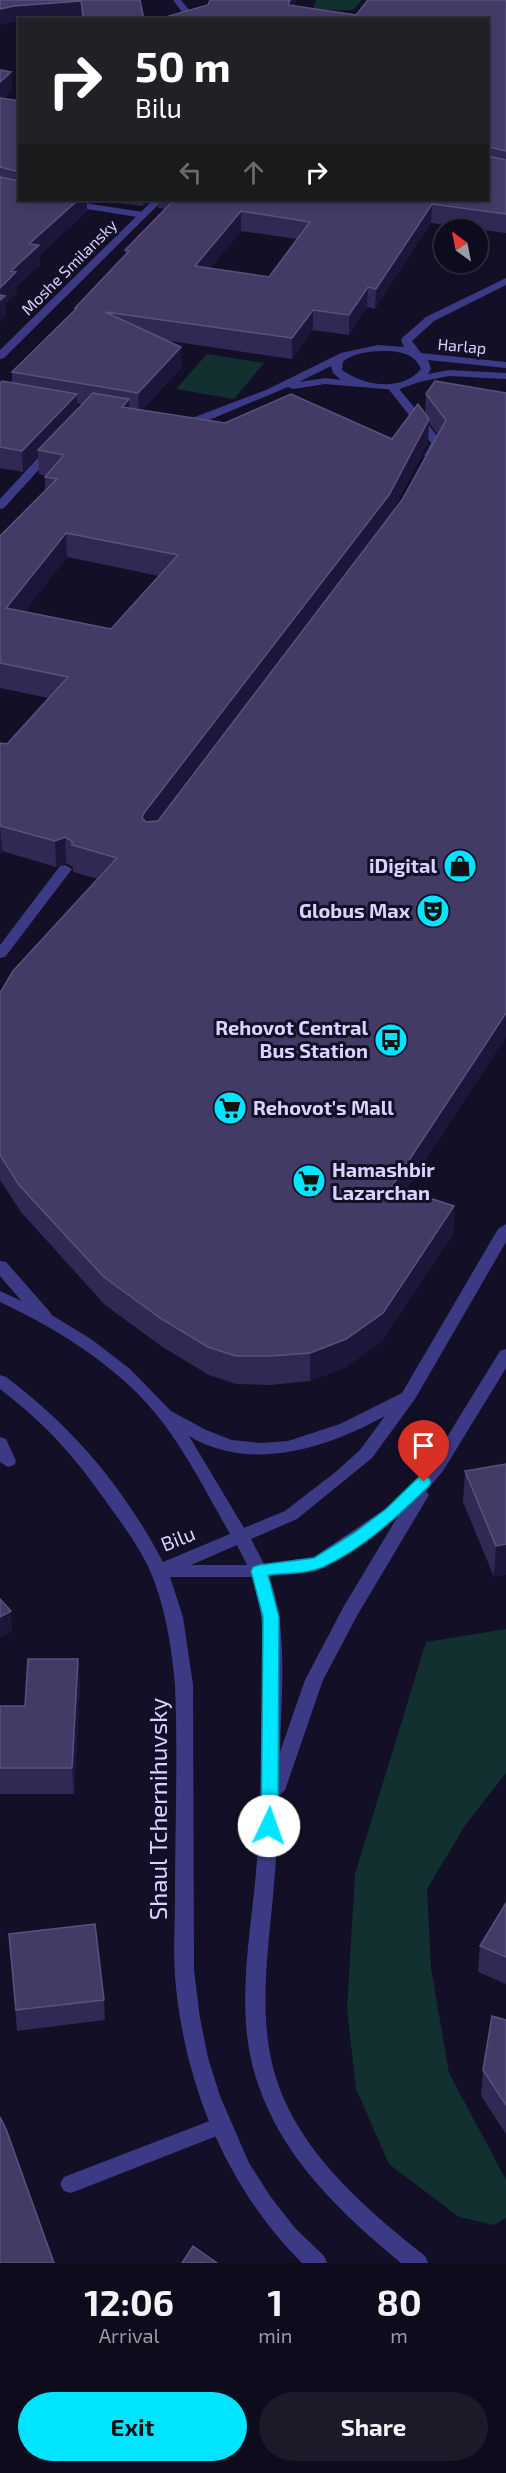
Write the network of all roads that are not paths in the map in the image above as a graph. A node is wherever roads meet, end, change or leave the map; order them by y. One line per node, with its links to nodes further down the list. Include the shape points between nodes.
1 (177, 0): 2 (street)
2 (191, 18)
3 (56, 201): 5 (street)
4 (157, 201): 5 (street, Moshe Smilansky)
5 (143, 215): 9 (street, Moshe Smilansky)
6 (506, 281): 8 (street, via 420,325 406,340)
7 (345, 355): 8 (street, Harlap, via 382,347); 13 (street, via 338,360 337,371); 15 (street, Harlap)
8 (415, 355): 10 (street, Harlap); 12 (street, via 426,369)
9 (0, 356)
10 (506, 365)
11 (506, 376): 12 (street, Harlap, via 449,373)
12 (418, 378): 14 (street, Harlap)
13 (360, 385): 14 (street); 15 (street, via 325,381)
14 (392, 387): 18 (street, via 437,443)
15 (270, 392): 16 (street, via 205,418)
16 (172, 424)
17 (62, 438): 19 (street)
18 (425, 465)
19 (0, 506)
20 (65, 870): 21 (street)
21 (0, 954)
22 (506, 1228): 28 (street, Bilu)
23 (0, 1266): 25 (street)
24 (0, 1296): 25 (street)
25 (44, 1316): 29 (street, via 130,1378)
26 (506, 1355): 32 (street, Bilu)
27 (0, 1381): 34 (street, Shaul Tchernihuvsky, via 69,1440 134,1527)
28 (409, 1395): 29 (street, via 324,1438 273,1449 247,1449 220,1442 199,1434); 33 (street, Bilu, via 366,1454 344,1474 291,1515)
29 (160, 1408): 33 (street, via 198,1463)
30 (0, 1443): 31 (street)
31 (8, 1461)
32 (437, 1467): 35 (street, Bilu, via 391,1513 318,1563); 36 (street, via 326,1654 300,1716)
33 (241, 1538): 34 (street, Bilu); 35 (street)
34 (159, 1571): 35 (street, Bilu); 37 (street, Shaul Tchernihuvsky, via 174,1619 186,1700 185,1976 202,2074)
35 (259, 1571): 36 (street, via 271,1617)
36 (271, 1804): 40 (street, via 256,1997 257,2040 267,2084 287,2127 314,2168)
37 (220, 2126): 38 (street); 39 (street, Shaul Tchernihuvsky, via 243,2174 268,2210)
38 (71, 2184)
39 (316, 2263)
40 (417, 2263)

